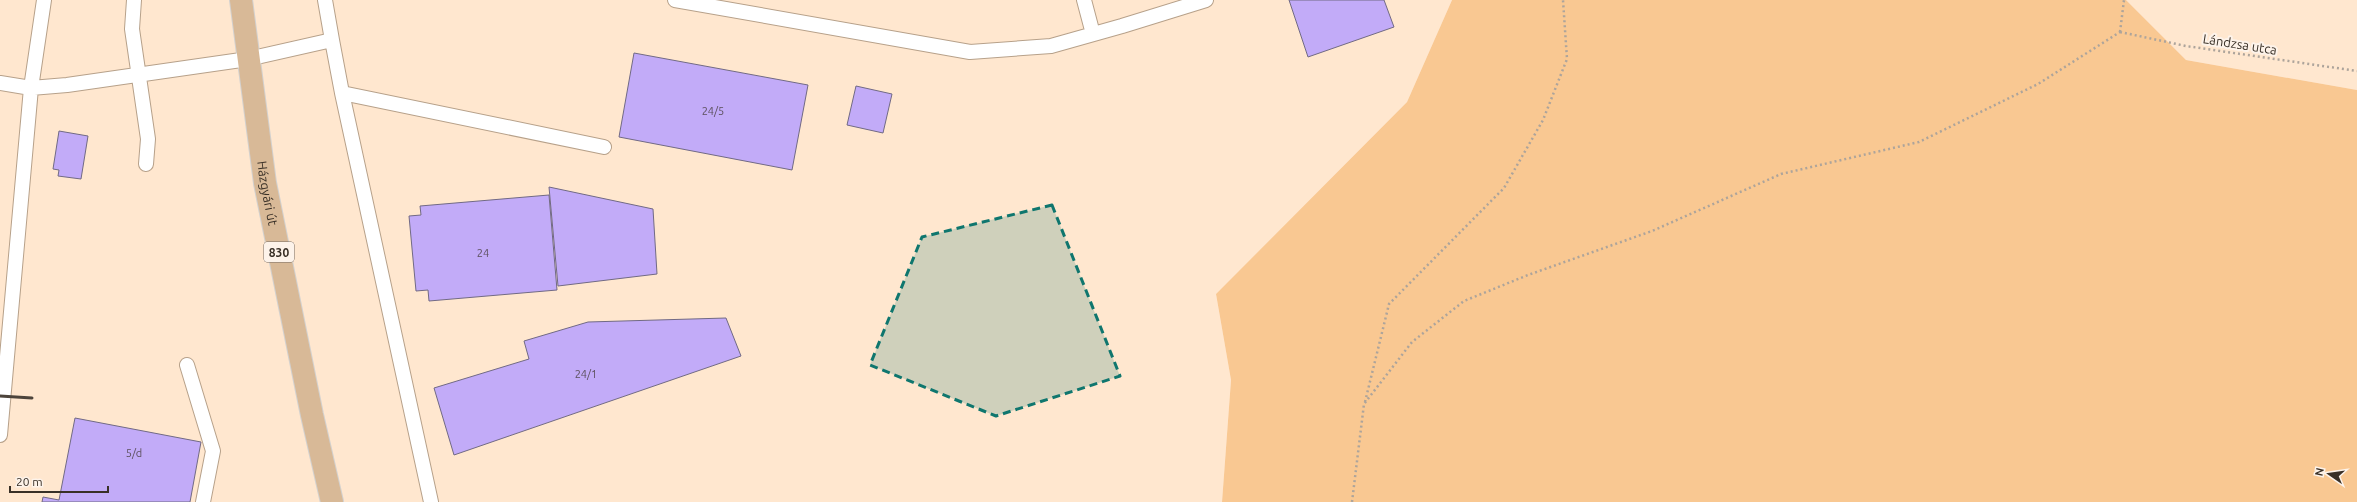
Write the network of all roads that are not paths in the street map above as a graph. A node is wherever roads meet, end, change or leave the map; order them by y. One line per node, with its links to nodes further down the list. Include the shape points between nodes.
1 (44, 0): 13 (lane)
2 (134, 0): 11 (lane, via 132,29)
3 (241, 0): 10 (main road, Házgyári út / 830)
4 (325, 0): 9 (lane)
5 (675, 0): 8 (lane, via 970,52 1051,46)
6 (1084, 0): 8 (lane)
7 (1206, 0): 8 (lane)
8 (1094, 34)
9 (332, 40): 10 (lane); 14 (lane)
10 (248, 59): 11 (lane); 21 (main road, Házgyári út / 830, via 265,183)
11 (139, 74): 13 (lane); 16 (lane, via 148,139)
12 (0, 84): 13 (lane)
13 (31, 88): 18 (lane)
14 (342, 93): 15 (lane); 22 (lane)
15 (604, 147)
16 (146, 164)
17 (187, 365): 20 (lane, via 213,451)
18 (0, 430): 19 (lane)
19 (0, 435)
20 (203, 502)
21 (332, 502)
22 (431, 502)

